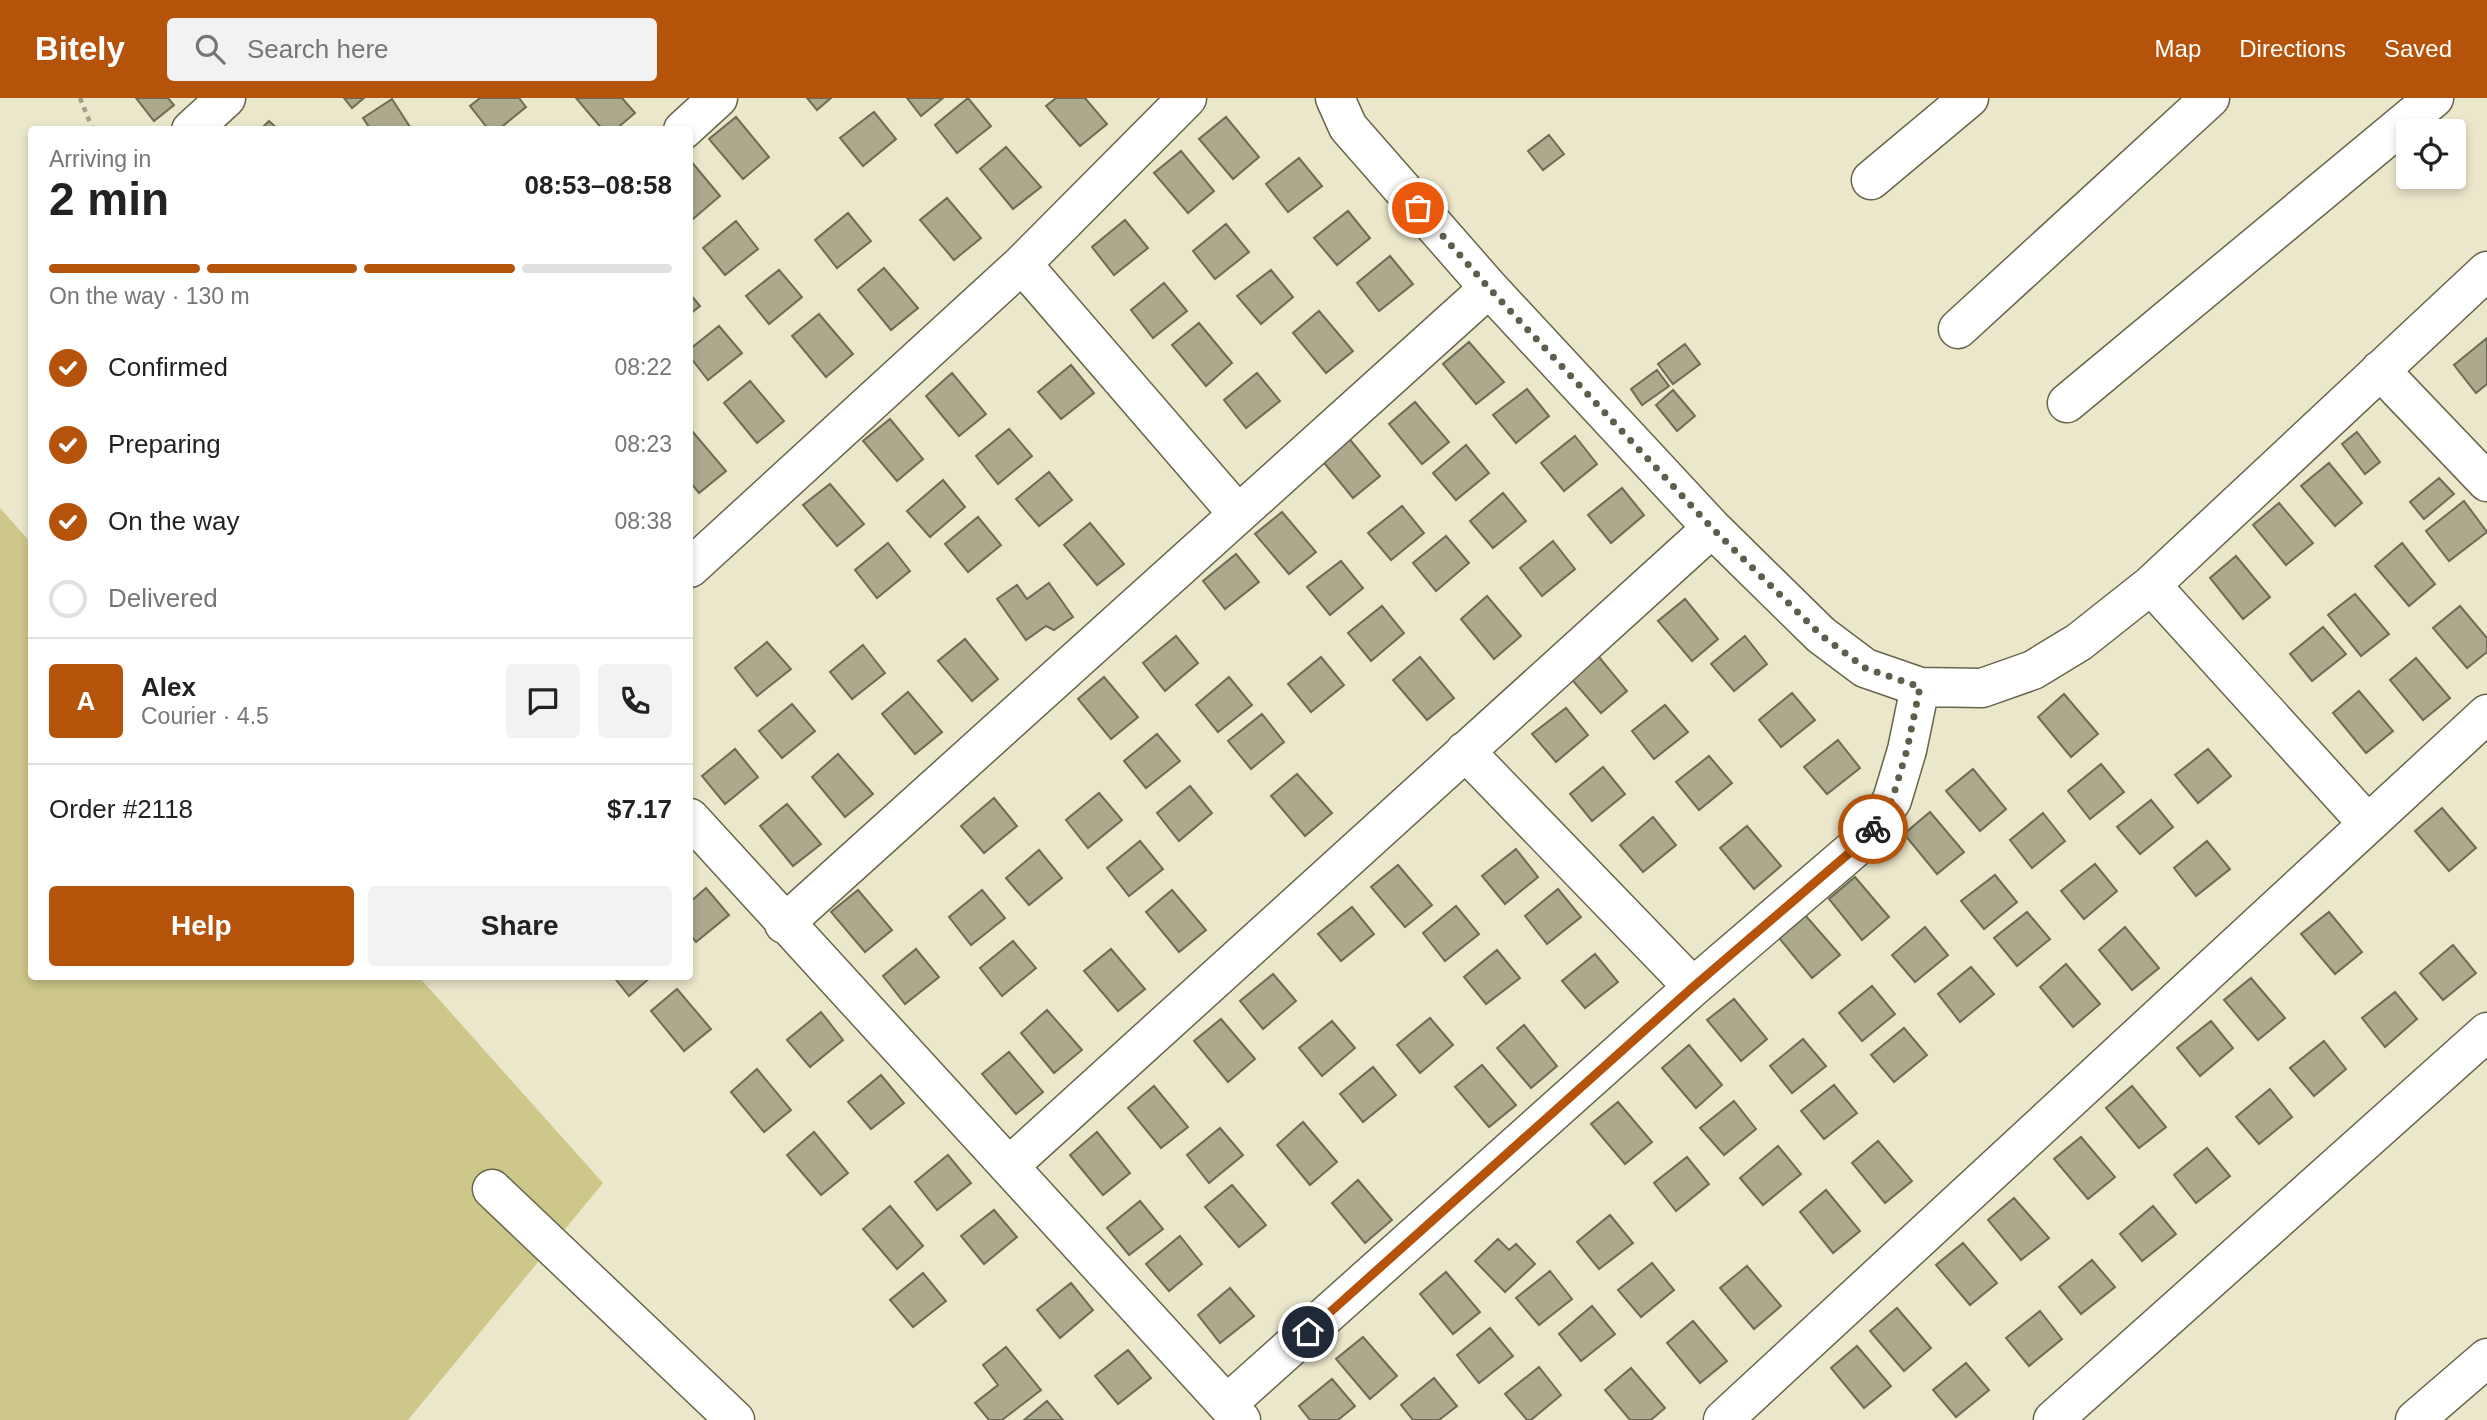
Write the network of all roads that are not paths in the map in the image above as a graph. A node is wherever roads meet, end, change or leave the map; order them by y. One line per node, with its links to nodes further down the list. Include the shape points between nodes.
1 (226, 98): 8 (street)
2 (718, 98): 9 (street)
3 (1187, 98): 11 (street)
4 (1335, 98): 13 (street, via 1348,127)
5 (1969, 98): 10 (street)
6 (2210, 98): 14 (street)
7 (2434, 98): 16 (street)
8 (195, 126)
9 (687, 126)
10 (1871, 180)
11 (1022, 264): 18 (street); 20 (street)
12 (2487, 271): 15 (street)
13 (1489, 288): 18 (street); 19 (street)
14 (1958, 329)
15 (2380, 370): 17 (street); 21 (street)
16 (2067, 403)
17 (2487, 482)
18 (1238, 514): 27 (street)
19 (1712, 528): 22 (street, via 1821,635 1865,668); 24 (street)
20 (693, 565)
21 (2151, 585): 22 (street, via 2079,642 2033,670 1982,688); 26 (street)
22 (1920, 687): 28 (street, via 1892,800 1869,836)
23 (2487, 714): 26 (street)
24 (1465, 751): 28 (street); 30 (street)
25 (693, 821): 27 (street)
26 (2368, 824): 35 (street)
27 (784, 924): 30 (street)
28 (1693, 987): 33 (street)
29 (2487, 1032): 36 (street)
30 (1009, 1166): 33 (street)
31 (492, 1189): 34 (street)
32 (2487, 1358): 37 (street)
33 (1234, 1412)
34 (735, 1420)
35 (1723, 1420)
36 (2053, 1420)
37 (2415, 1420)

